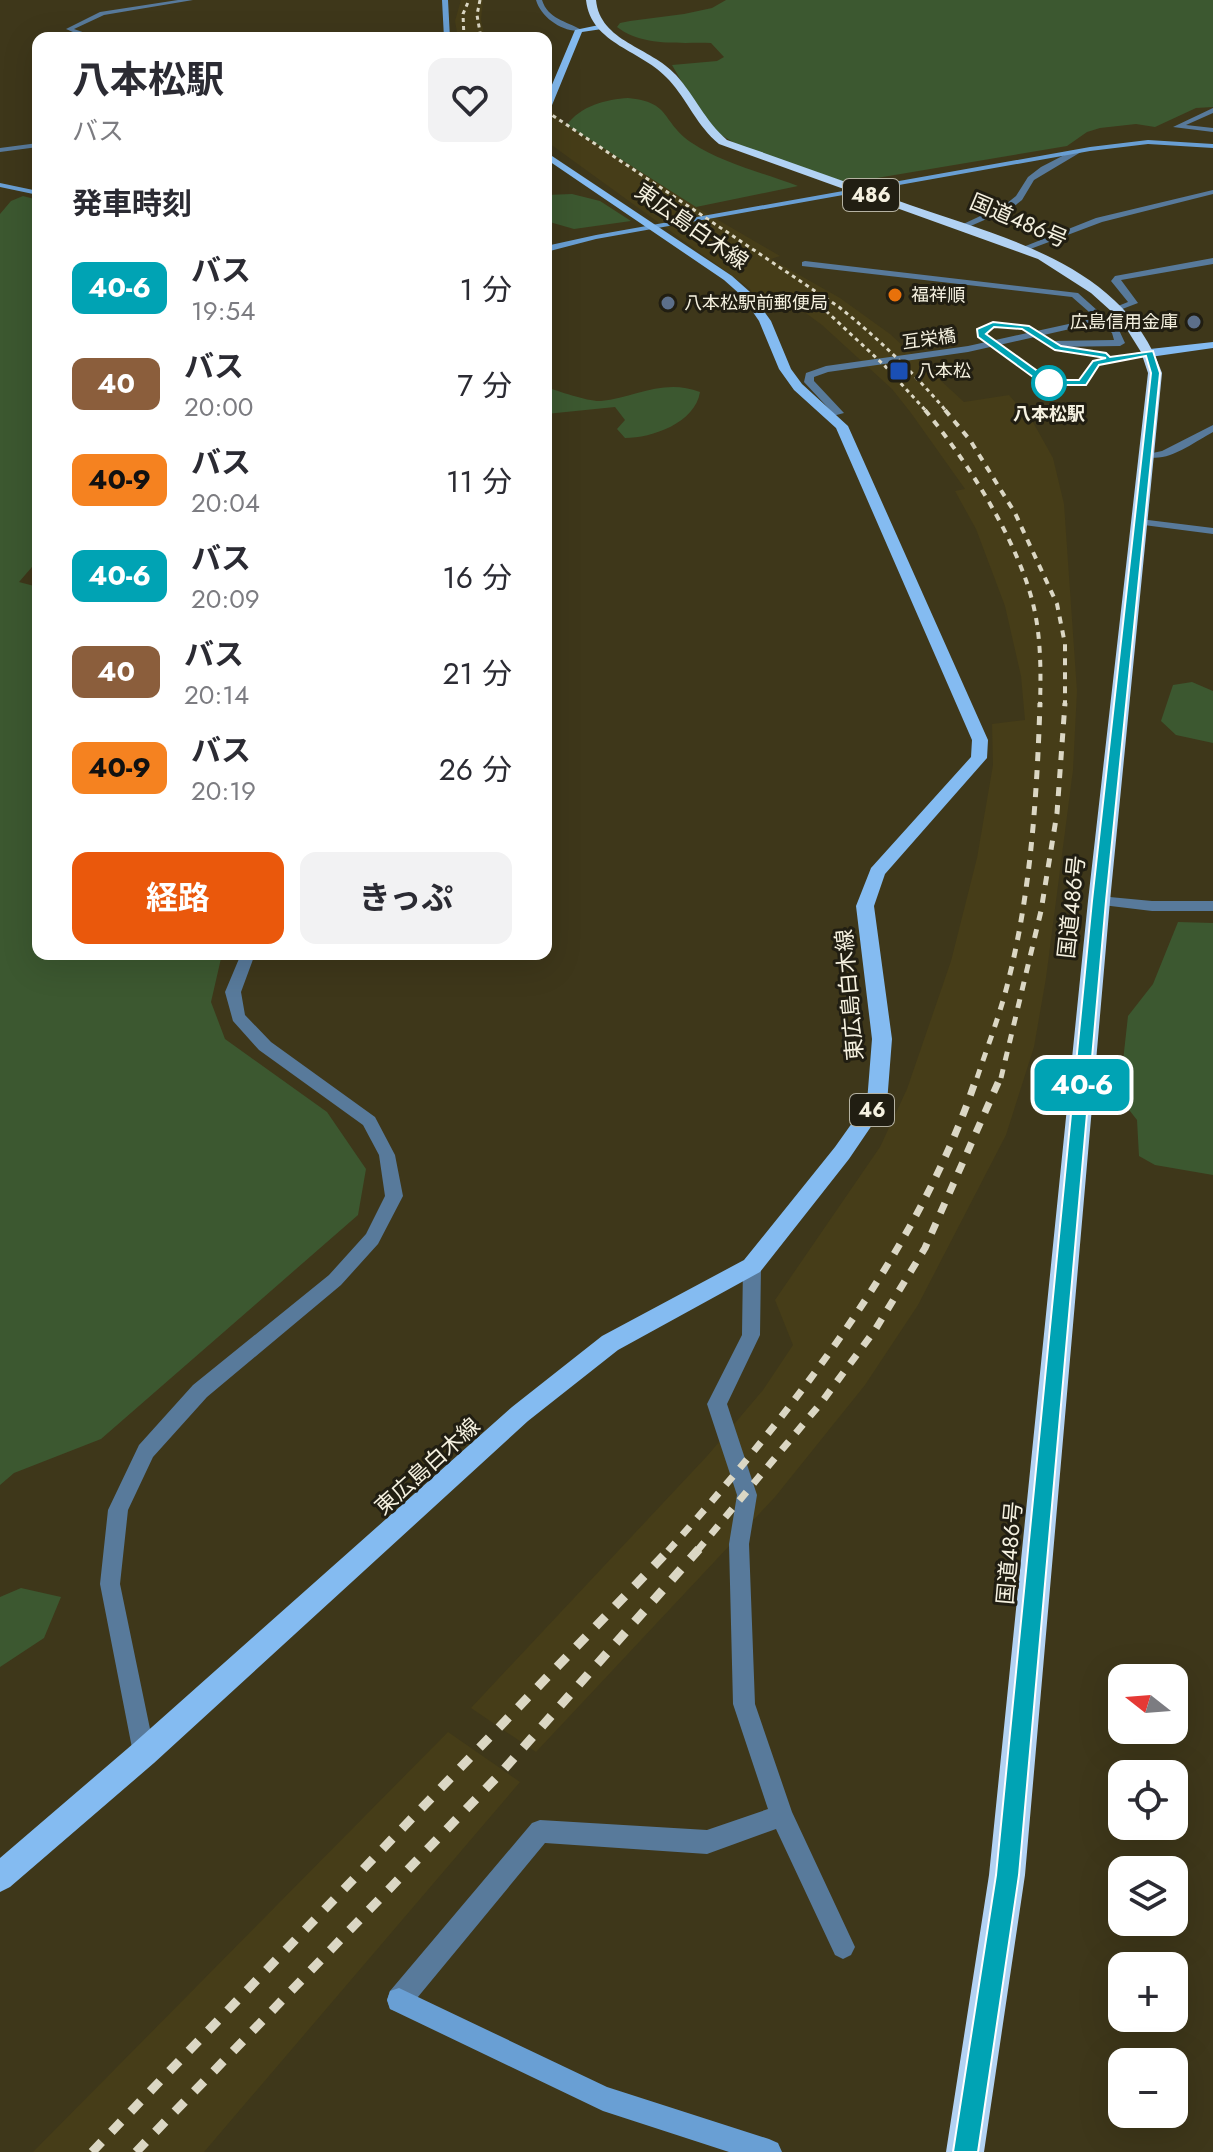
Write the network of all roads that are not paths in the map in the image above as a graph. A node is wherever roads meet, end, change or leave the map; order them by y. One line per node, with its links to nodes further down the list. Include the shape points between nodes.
1 (134, 0): 6 (street)
2 (190, 0): 6 (street)
3 (444, 0): 10 (street)
4 (539, 0): 8 (street, via 551,19)
5 (591, 0): 7 (highway, via 591,16)
6 (148, 5): 9 (street, via 102,13 69,29)
7 (599, 27): 8 (main road); 24 (highway, 国道486号 / 486, via 664,69 701,124 723,142)
8 (579, 30): 11 (main road)
9 (78, 32)
10 (447, 32)
11 (552, 95)
12 (1213, 110): 13 (street)
13 (1177, 127): 14 (street); 15 (street)
14 (1213, 130)
15 (1180, 143): 17 (street); 19 (street)
16 (32, 146): 18 (street)
17 (1213, 146)
18 (0, 150)
19 (1077, 152): 24 (street, via 1031,179 1009,206); 25 (street)
20 (552, 159): 35 (main road, 東広島白木線 / 46, via 746,294 798,387)
21 (0, 185): 22 (street)
22 (32, 192)
23 (1213, 192): 26 (street, via 1099,220)
24 (963, 226): 26 (highway, 国道486号 / 486)
25 (552, 248)
26 (1022, 249): 29 (highway, 国道486号 / 486, via 1088,284)
27 (1213, 261): 29 (street, via 1118,278 1122,292 1134,303)
28 (805, 264): 30 (street, via 1075,295)
29 (1117, 308): 33 (highway, 国道486号 / 486)
30 (1100, 319): 31 (street, via 1120,343); 35 (street, 互栄橋, via 968,349 809,375 809,382)
31 (1053, 344)
32 (1213, 345): 33 (main road)
33 (1150, 353): 34 (street); 37 (highway, 国道486号 / 486, via 1155,373)
34 (1121, 357)
35 (835, 412): 43 (main road, 東広島白木線 / 46, via 953,675 980,740 979,758 877,872 865,906 882,1039 877,1103)
36 (1213, 428): 37 (street, via 1164,454)
37 (1148, 455): 38 (highway, 国道486号 / 486)
38 (1140, 522): 39 (street); 40 (highway, 国道486号 / 486)
39 (1213, 531)
40 (1099, 901): 41 (street); 49 (highway, 国道486号 / 486, via 1007,1875)
41 (1213, 906)
42 (246, 960): 44 (street, via 233,992 238,1017 265,1046 369,1121 387,1155 394,1196 372,1239 335,1280 200,1391 146,1451 118,1510 110,1584)
43 (752, 1266): 44 (main road, 東広島白木線 / 46, via 610,1343 520,1414); 45 (street, via 751,1335 717,1404 747,1495 739,1544 744,1704)
44 (144, 1753): 46 (main road, 東広島白木線 / 46)
45 (782, 1816): 47 (street); 48 (street, via 707,1842 540,1831 399,2000 603,2098)
46 (0, 1877)
47 (843, 1947)
48 (769, 2152)
49 (965, 2152)

